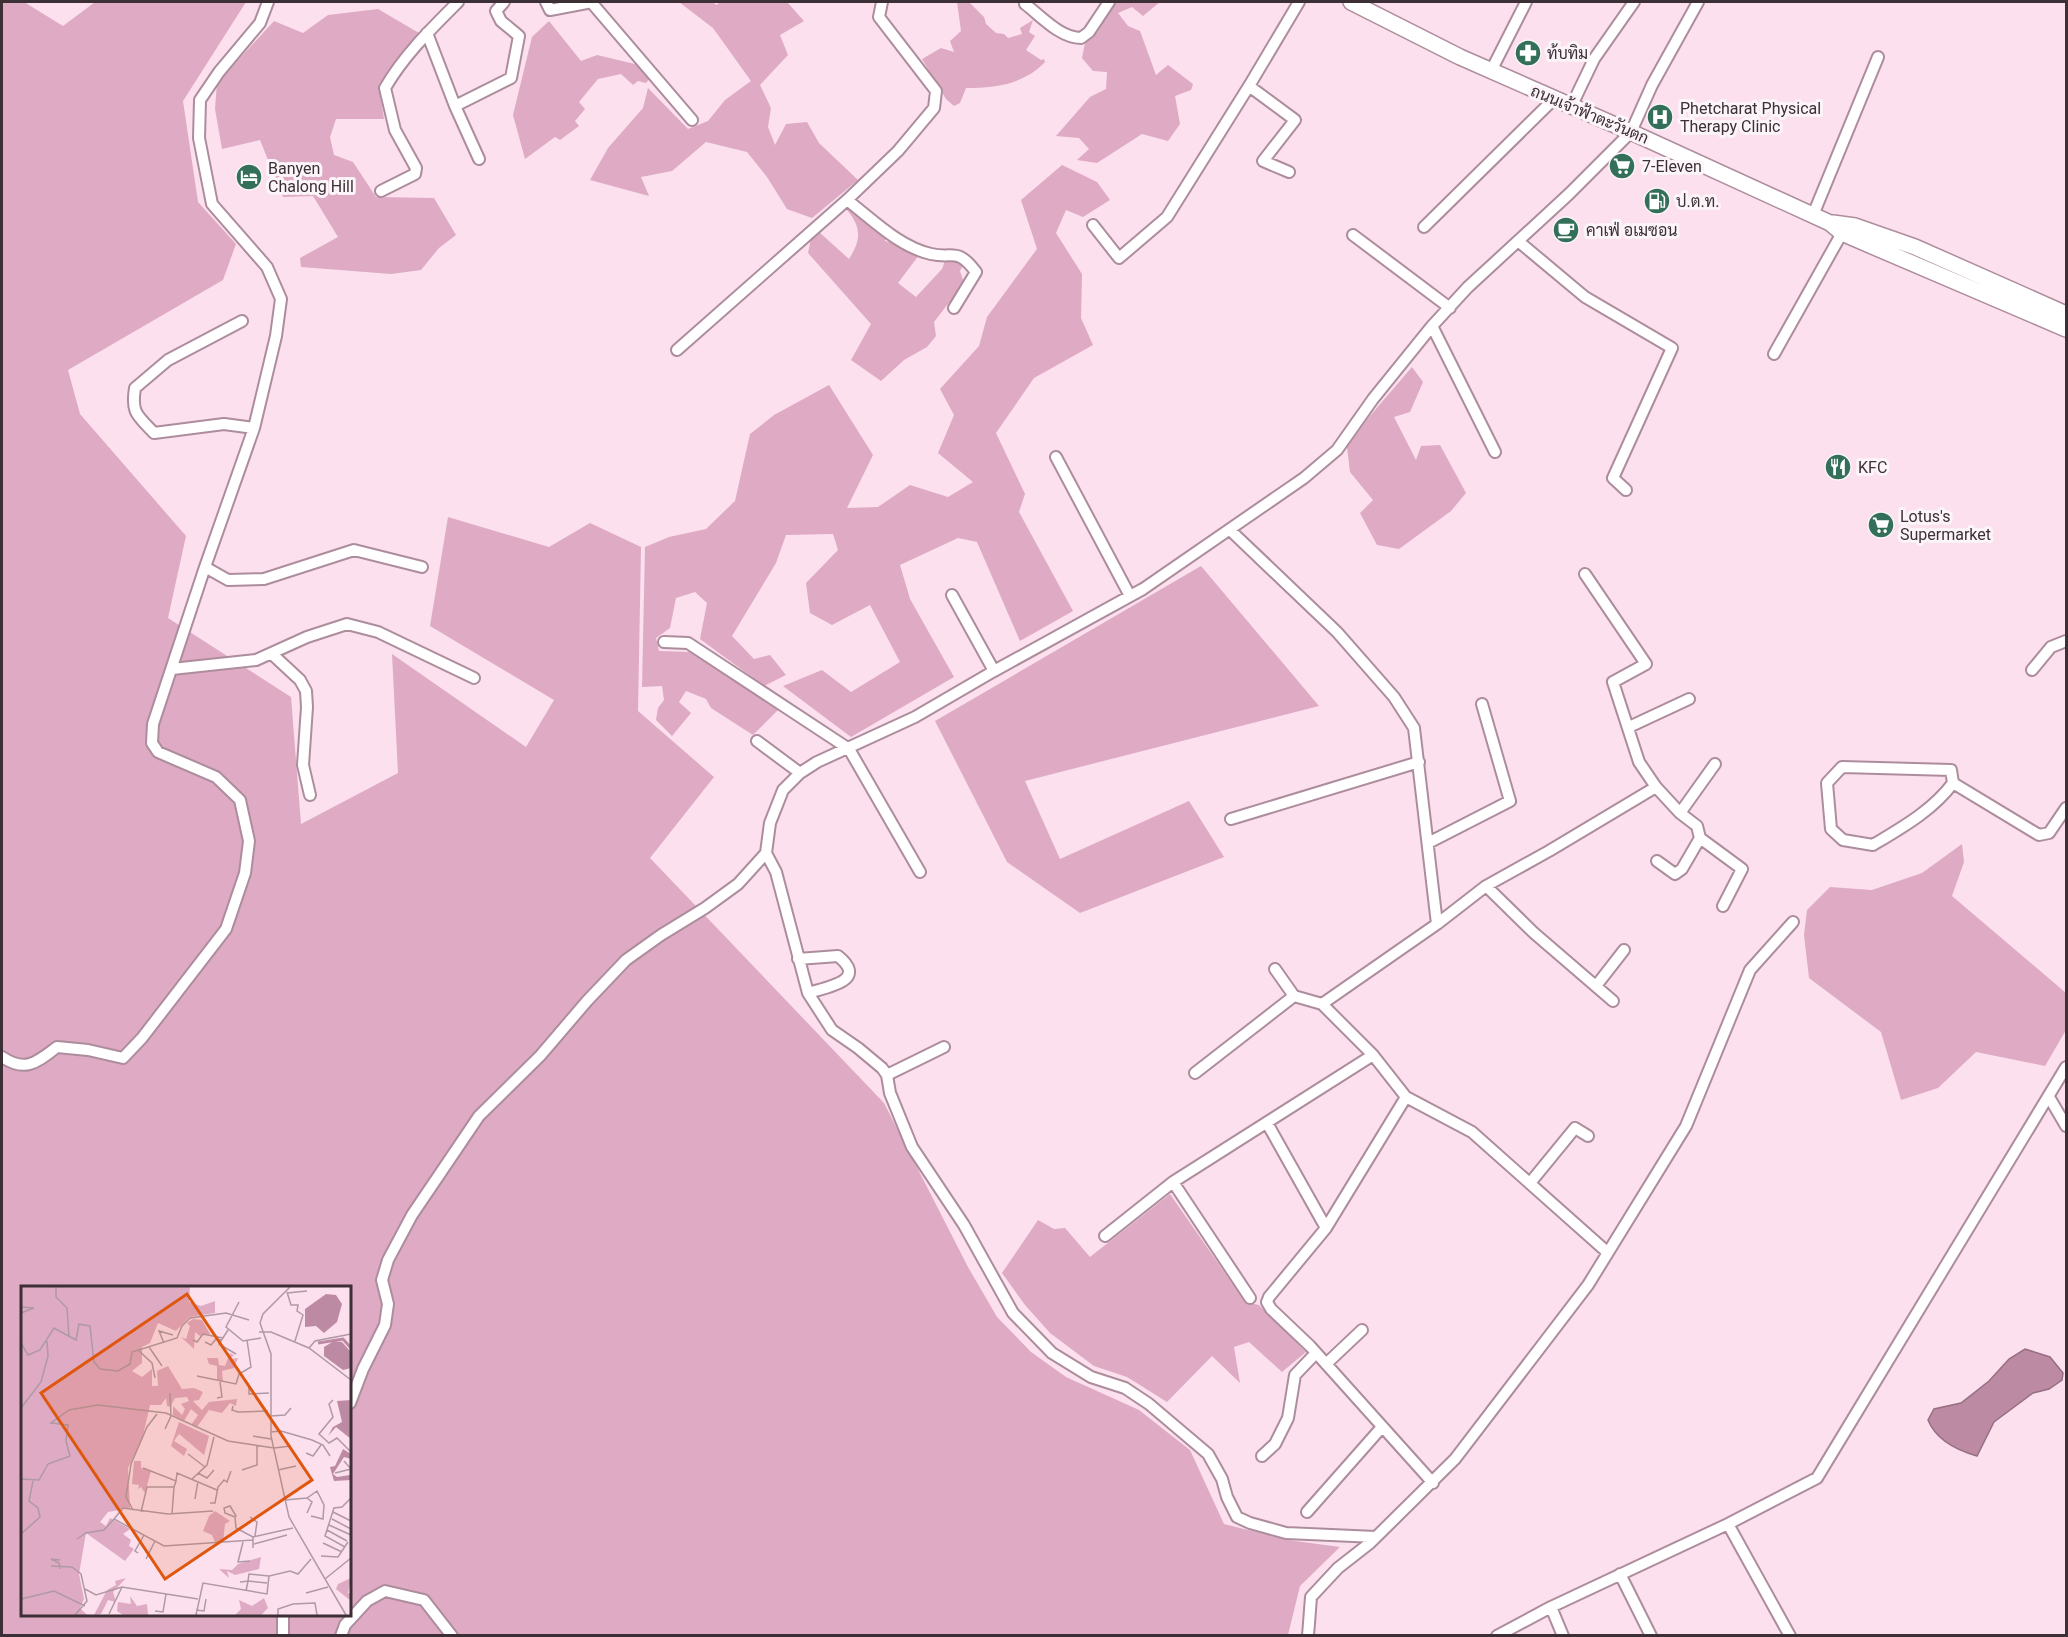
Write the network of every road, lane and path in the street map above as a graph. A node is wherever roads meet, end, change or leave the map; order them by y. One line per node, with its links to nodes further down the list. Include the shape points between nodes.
1 (268, 2): 41 (street, via 260,23 201,100 199,138 212,204 267,267 281,299)
2 (458, 2): 14 (street)
3 (504, 2): 19 (street, via 496,11 501,21 519,36 511,78)
4 (546, 2): 5 (street, via 550,10)
5 (592, 2): 21 (street)
6 (882, 2): 26 (street, via 879,17 936,91 933,108 898,151)
7 (1109, 2): 13 (street, via 1081,38 1064,34)
8 (1299, 2): 17 (street)
9 (1352, 2): 16 (main road, ถนนเจ้าฟ้าตะวันตก)
10 (1526, 2): 16 (street)
11 (1634, 2): 20 (street, via 1594,59)
12 (1698, 2): 22 (street)
13 (1025, 4)
14 (427, 33): 19 (street); 25 (street, via 385,88 395,130 414,162 415,174)
15 (1878, 57): 27 (street)
16 (1491, 71): 18 (main road, ถนนเจ้าฟ้าตะวันตก)
17 (1249, 86): 24 (street, via 1295,120 1263,161); 28 (street, via 1167,217 1119,258)
18 (1554, 99): 20 (main road, ถนนเจ้าฟ้าตะวันตก); 29 (street)
19 (455, 106): 23 (street)
20 (1571, 107): 22 (main road, ถนนเจ้าฟ้าตะวันตก)
21 (692, 120)
22 (1631, 132): 27 (main road, ถนนเจ้าฟ้าตะวันตก); 32 (street)
23 (479, 159)
24 (1288, 172)
25 (381, 191)
26 (847, 200): 33 (street, via 909,246 929,254 953,254 969,263 976,272); 39 (street)
27 (1813, 215): 30 (main road, ถนนเจ้าฟ้าตะวันตก)
28 (1093, 225)
29 (1424, 227)
30 (1836, 228): 35 (main road, ถนนเจ้าฟ้าตะวันตก, via 1855,226 1916,247); 38 (main road, ถนนเจ้าฟ้าตะวันตก); 40 (street)
31 (1353, 235): 34 (street)
32 (1518, 241): 34 (street); 44 (street, via 1585,297 1672,348 1612,478)
33 (954, 308)
34 (1450, 308): 37 (street)
35 (2067, 314)
36 (242, 321): 41 (street, via 168,360 135,388 132,404 154,433 224,424)
37 (1432, 326): 42 (street); 45 (street, via 1337,450)
38 (2067, 329)
39 (677, 350)
40 (1774, 354)
41 (254, 428): 46 (street)
42 (1495, 452)
43 (1056, 457): 50 (street)
44 (1626, 490)
45 (1230, 530): 50 (street); 63 (street, via 1337,632 1394,697 1414,728)
46 (204, 567): 47 (street, via 228,580 264,579 354,550); 54 (street)
47 (422, 567)
48 (1585, 574): 60 (street, via 1646,664 1613,682)
49 (952, 594): 55 (street)
50 (1130, 596): 55 (street)
51 (2067, 641): 56 (street, via 2052,647)
52 (663, 642): 62 (street, via 688,643)
53 (272, 654): 54 (street, via 256,660); 57 (street, via 347,624 378,632); 68 (street, via 300,680 306,691 303,765)
54 (172, 669): 91 (street, via 153,724 152,743 158,752 216,777 240,800 245,818 249,841 245,873 226,929 123,1058 57,1047 33,1065 12,1064)
55 (994, 670): 62 (street, via 915,717)
56 (2032, 670)
57 (474, 678)
58 (1689, 699): 60 (street)
59 (1482, 704): 73 (street, via 1510,801)
60 (1629, 727): 67 (street, via 1639,762)
61 (757, 741): 65 (street)
62 (849, 749): 65 (street); 76 (street)
63 (1419, 762): 71 (street); 73 (street)
64 (1715, 764): 70 (street)
65 (800, 773): 74 (street, via 783,790 777,803)
66 (1953, 783): 66 (street, via 1950,770 1842,767 1827,783 1831,829 1843,840 1874,845 1941,799); 69 (street, via 2038,835 2049,833)
67 (1656, 787): 70 (street); 77 (street)
68 (310, 795)
69 (2067, 808)
70 (1680, 813): 72 (street, via 1697,826)
71 (1231, 819)
72 (1700, 838): 75 (street, via 1682,869 1675,873); 78 (street, via 1742,869)
73 (1428, 843): 80 (street)
74 (766, 853): 82 (street, via 776,872); 109 (street, via 738,884 626,960 540,1056 479,1116 412,1215 388,1260 382,1280 388,1305 385,1325)
75 (1657, 861)
76 (920, 872)
77 (1485, 886): 80 (street); 84 (street)
78 (1723, 906)
79 (1792, 922): 104 (street, via 1750,970 1686,1126)
80 (1437, 924): 88 (street)
81 (1624, 950): 84 (street)
82 (798, 959): 85 (street); 85 (street, via 838,956 849,970 842,983)
83 (1275, 969): 86 (street)
84 (1596, 986): 87 (street)
85 (808, 993): 94 (street, via 832,1030)
86 (1294, 996): 88 (street); 93 (street)
87 (1613, 1001)
88 (1322, 1004): 90 (street)
89 (944, 1047): 94 (street)
90 (1373, 1055): 95 (street); 97 (street)
91 (2, 1057)
92 (2067, 1067): 96 (street)
93 (1195, 1073)
94 (887, 1076): 115 (street, via 912,1146 964,1225 1013,1313 1052,1353 1092,1377 1125,1388 1208,1454 1237,1517 1286,1533)
95 (1406, 1097): 101 (street, via 1472,1132); 102 (street)
96 (2049, 1097): 98 (street); 114 (street, via 1817,1478)
97 (1267, 1123): 100 (street); 102 (street)
98 (2067, 1126)
99 (1588, 1136): 101 (street, via 1575,1128)
100 (1173, 1182): 103 (street); 105 (street)
101 (1530, 1183): 104 (street)
102 (1326, 1228): 107 (street, via 1267,1302)
103 (1105, 1236)
104 (1607, 1252): 112 (street, via 1581,1294 1455,1459)
105 (1250, 1298)
106 (1362, 1330): 108 (street)
107 (1316, 1353): 108 (street); 111 (street, via 1295,1374 1288,1418 1275,1444)
108 (1326, 1364): 110 (street)
109 (351, 1400)
110 (1382, 1426): 112 (street); 113 (street)
111 (1262, 1456)
112 (1432, 1483): 115 (street)
113 (1307, 1512)
114 (1728, 1524): 116 (street); 126 (street)
115 (1376, 1537): 122 (street, via 1311,1597)
116 (1620, 1574): 117 (street); 125 (street)
117 (1551, 1607): 123 (street); 124 (street)
118 (282, 1616): 119 (street)
119 (283, 1635)
120 (341, 1635): 121 (street, via 367,1600 385,1591 424,1600)
121 (452, 1635)
122 (1308, 1635)
123 (1497, 1635)
124 (1563, 1635)
125 (1651, 1635)
126 (1791, 1635)

